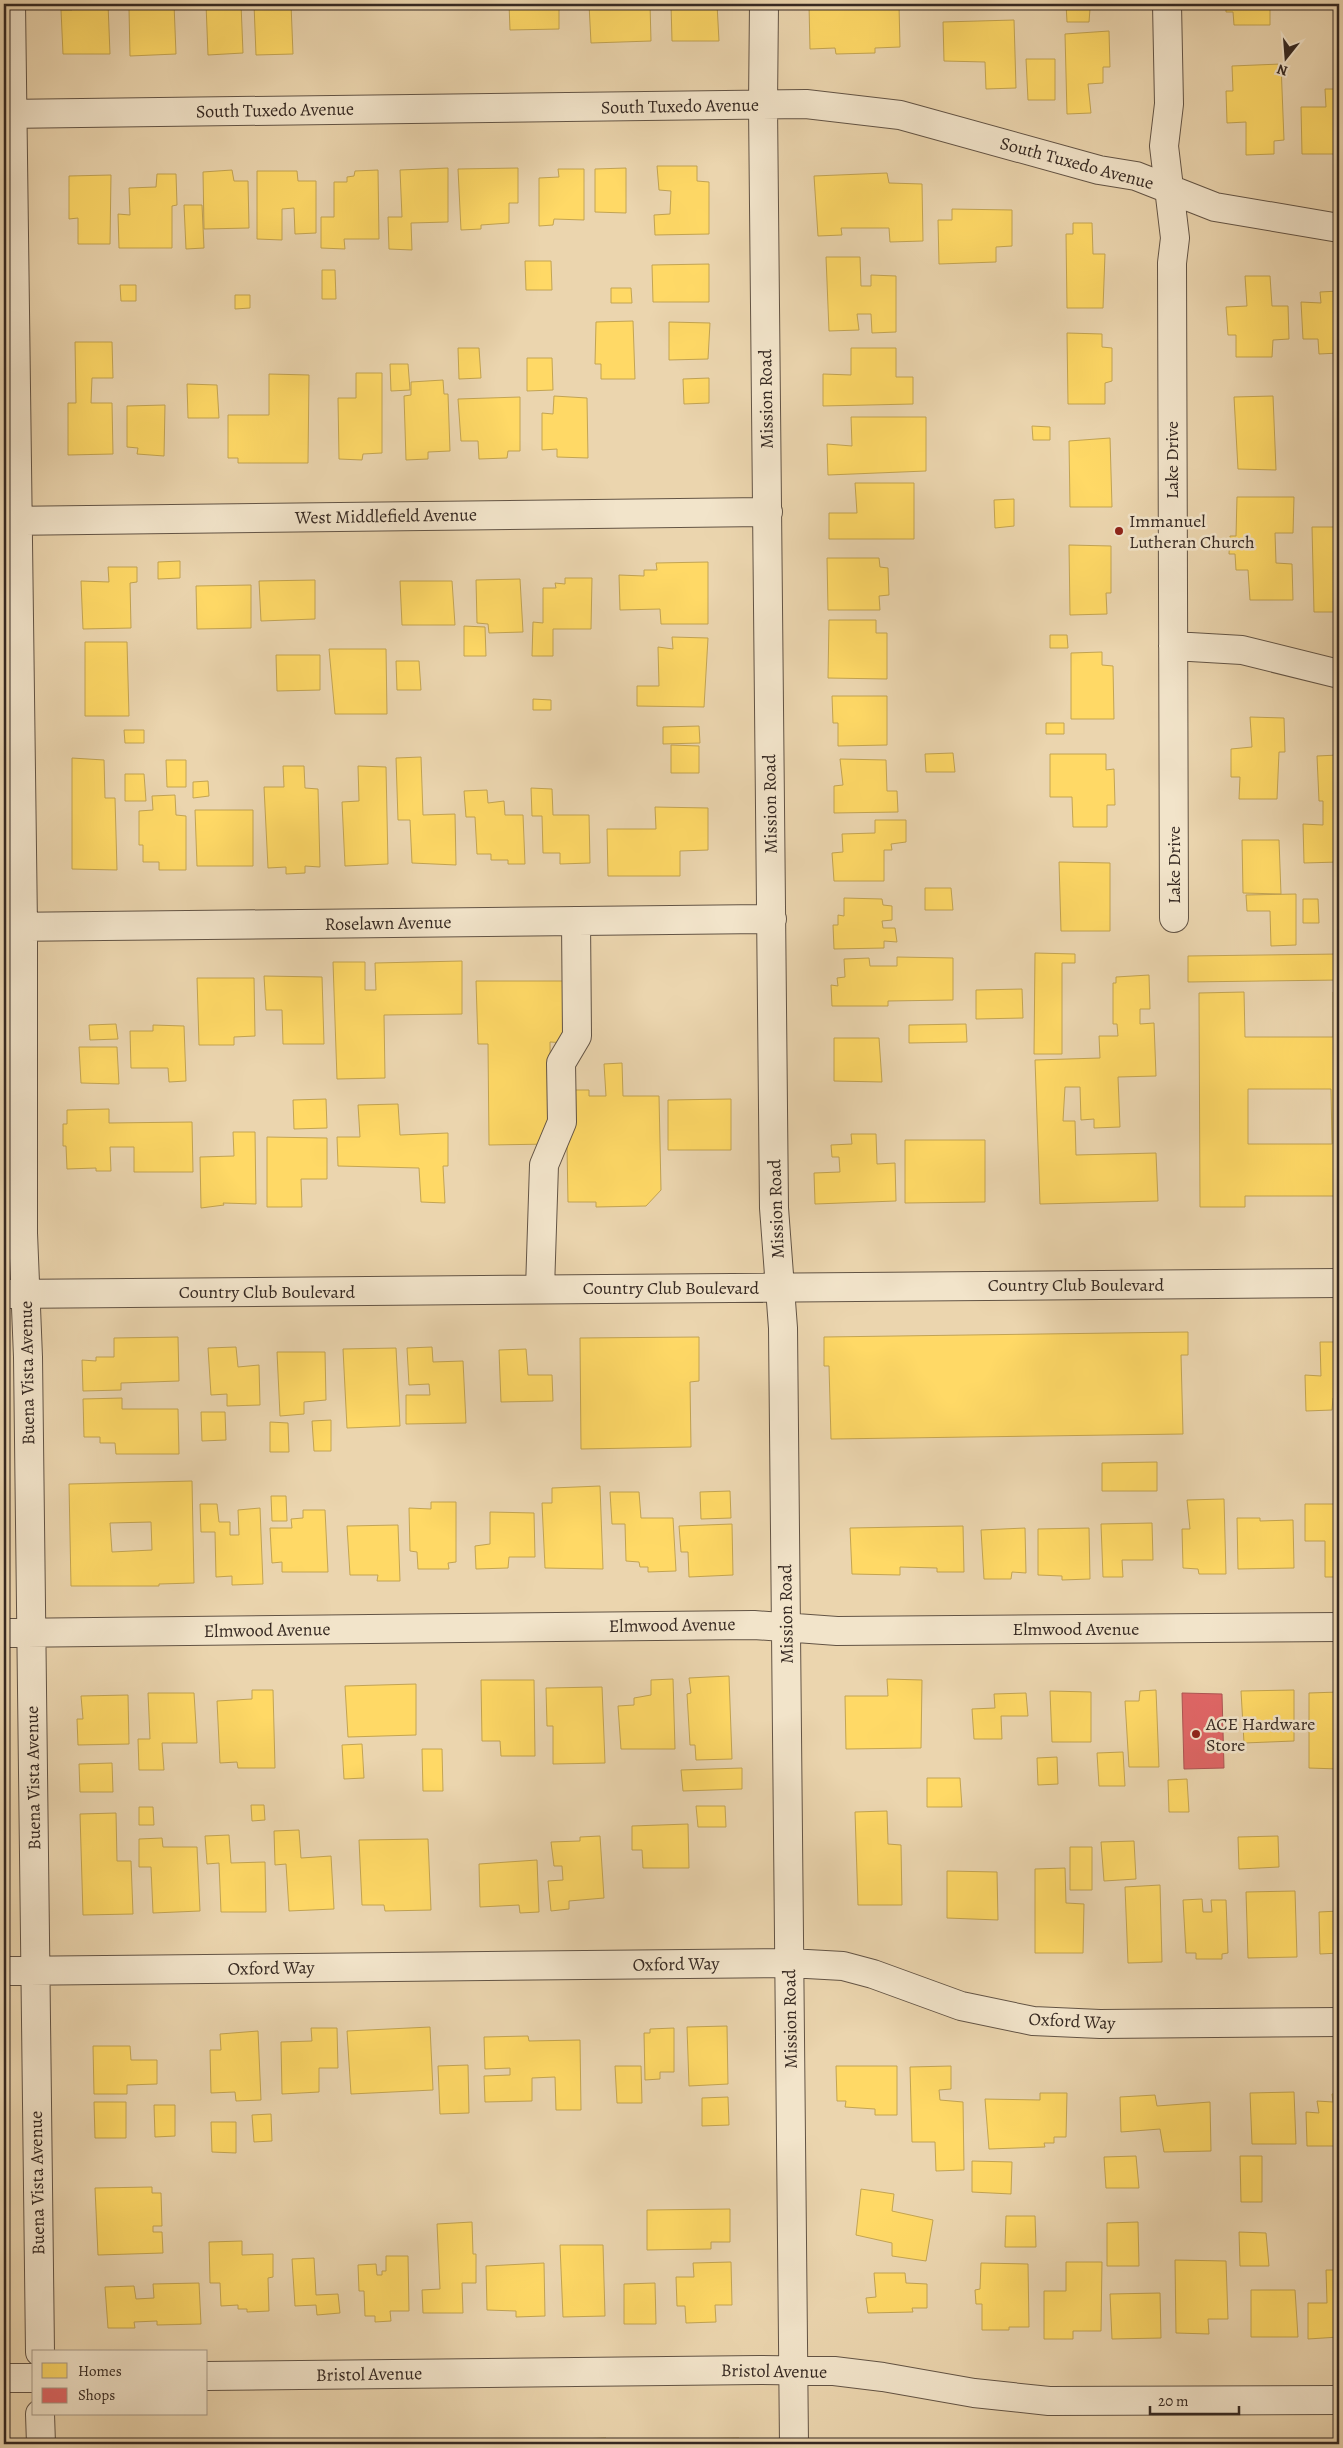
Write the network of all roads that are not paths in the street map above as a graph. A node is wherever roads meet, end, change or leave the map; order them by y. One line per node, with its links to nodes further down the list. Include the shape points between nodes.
1 (11, 4): 5 (street, Buena Vista Avenue)
2 (764, 4): 4 (street, Mission Road)
3 (1167, 4): 6 (street, Lake Drive, via 1169,104 1164,146)
4 (763, 105): 5 (street, South Tuxedo Avenue); 6 (street, South Tuxedo Avenue, via 806,104 900,115 1100,170 1136,176); 8 (street, Mission Road)
5 (8, 113): 9 (street, Buena Vista Avenue)
6 (1170, 190): 7 (street, South Tuxedo Avenue, via 1214,207); 10 (street, Lake Drive, via 1175,238 1172,263)
7 (1339, 228)
8 (768, 512): 9 (street, West Middlefield Avenue); 13 (street, Mission Road)
9 (11, 520): 15 (street, Buena Vista Avenue)
10 (1173, 646): 11 (street, via 1242,650); 12 (street, Lake Drive)
11 (1339, 674)
12 (1174, 918)
13 (772, 919): 14 (street, Roselawn Avenue); 17 (street, Mission Road, via 774,1208)
14 (576, 921): 15 (street, Roselawn Avenue); 18 (street, via 577,1036 561,1063 562,1122 544,1165)
15 (14, 926): 19 (street, Buena Vista Avenue, via 22,1233)
16 (1339, 1283): 17 (street, Country Club Boulevard)
17 (780, 1287): 18 (street, Country Club Boulevard); 20 (street, Mission Road)
18 (540, 1289): 19 (street, Country Club Boulevard)
19 (15, 1294): 23 (street, Buena Vista Avenue)
20 (786, 1627): 21 (street, Elmwood Avenue, via 837,1631); 23 (street, Elmwood Avenue, via 754,1624); 24 (street, Mission Road)
21 (1339, 1627)
22 (4, 1632): 23 (street, Elmwood Avenue)
23 (31, 1632): 26 (street, Buena Vista Avenue)
24 (789, 1963): 26 (street, Oxford Way); 27 (street, Oxford Way, via 843,1966 962,2006 1033,2021 1100,2024); 29 (street, Mission Road)
25 (4, 1971): 26 (street, Oxford Way)
26 (35, 1971): 28 (street, Buena Vista Avenue)
27 (1339, 2022)
28 (40, 2350)
29 (794, 2371): 30 (street, Bristol Avenue); 33 (street, Bristol Avenue, via 863,2374 974,2393 1049,2401); 36 (street, Mission Road)
30 (208, 2376)
31 (4, 2378): 32 (street)
32 (32, 2378)
33 (1339, 2400)
34 (40, 2416): 35 (street)
35 (41, 2444)
36 (794, 2444)

